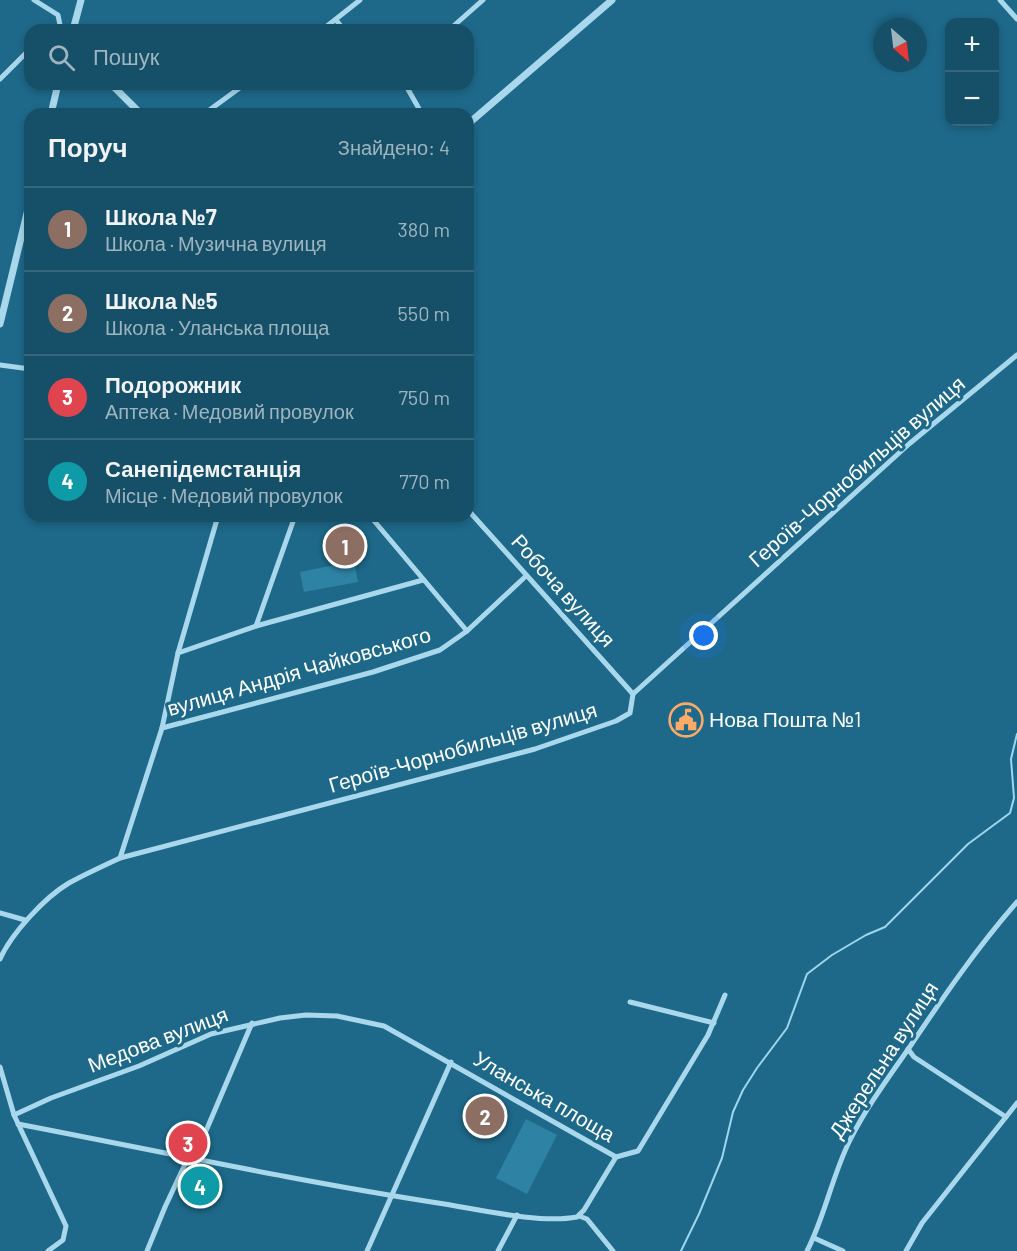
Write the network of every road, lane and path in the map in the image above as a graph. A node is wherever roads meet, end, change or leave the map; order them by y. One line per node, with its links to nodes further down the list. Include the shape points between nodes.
1 (34, 0): 9 (street, via 58,15)
2 (81, 0): 10 (street)
3 (360, 0): 8 (street)
4 (483, 0): 13 (street)
5 (612, 0): 24 (street)
6 (1000, 0): 7 (street)
7 (1017, 19)
8 (336, 20): 11 (street); 12 (street)
9 (60, 24)
10 (75, 24)
11 (330, 24)
12 (340, 24)
13 (456, 24)
14 (24, 55): 15 (street)
15 (0, 79)
16 (57, 90): 20 (street)
17 (117, 90): 21 (street)
18 (237, 90): 22 (street)
19 (408, 90): 23 (street)
20 (52, 108)
21 (135, 108)
22 (212, 108)
23 (419, 108)
24 (474, 119)
25 (24, 226): 26 (street)
26 (0, 324)
27 (1017, 355): 39 (street, Героїв-Чорнобильців вулиця, via 909,444)
28 (0, 365): 29 (street)
29 (24, 368)
30 (474, 517): 34 (street, Робоча вулиця)
31 (216, 522): 38 (street)
32 (293, 522): 36 (street)
33 (375, 522): 35 (street)
34 (526, 576): 37 (street, вулиця Андрія Чайковського); 39 (street, Робоча вулиця)
35 (423, 580): 36 (street); 37 (street)
36 (256, 626): 38 (street)
37 (467, 631): 40 (street, вулиця Андрія Чайковського, via 440,650 373,672)
38 (178, 653): 40 (street)
39 (633, 694): 41 (street, Героїв-Чорнобильців вулиця, via 630,713 616,721 535,749)
40 (162, 728): 41 (street)
41 (120, 858): 44 (street, Героїв-Чорнобильців вулиця, via 67,884)
42 (1017, 902): 50 (street, Джерельна вулиця, via 982,942)
43 (0, 913): 44 (street)
44 (25, 920): 45 (street, Героїв-Чорнобильців вулиця)
45 (0, 959)
46 (725, 994): 49 (street)
47 (630, 1002): 49 (street)
48 (252, 1023): 51 (street, Медова вулиця, via 306,1015 358,1019 384,1026); 54 (street, Медова вулиця, via 211,1034); 58 (street)
49 (714, 1023): 57 (street, via 638,1151)
50 (908, 1049): 55 (street, via 914,1057); 62 (street, Джерельна вулиця, via 850,1139)
51 (452, 1062): 57 (street, Уланська площа); 59 (street, Уланська площа)
52 (0, 1067): 54 (street)
53 (1017, 1104): 55 (street)
54 (14, 1115): 56 (street)
55 (1006, 1117): 70 (street, via 922,1222)
56 (18, 1124): 58 (street); 63 (street, via 66,1226 63,1240)
57 (616, 1157): 61 (street, Уланська площа)
58 (191, 1159): 59 (street); 64 (street)
59 (392, 1196): 60 (street); 65 (street, Уланська площа)
60 (517, 1215): 61 (street, via 567,1219); 66 (street)
61 (579, 1216): 67 (street)
62 (814, 1238): 68 (street, Джерельна вулиця); 69 (street)
63 (48, 1251)
64 (147, 1251)
65 (367, 1251)
66 (498, 1251)
67 (613, 1251)
68 (807, 1251)
69 (843, 1251)
70 (906, 1251)

